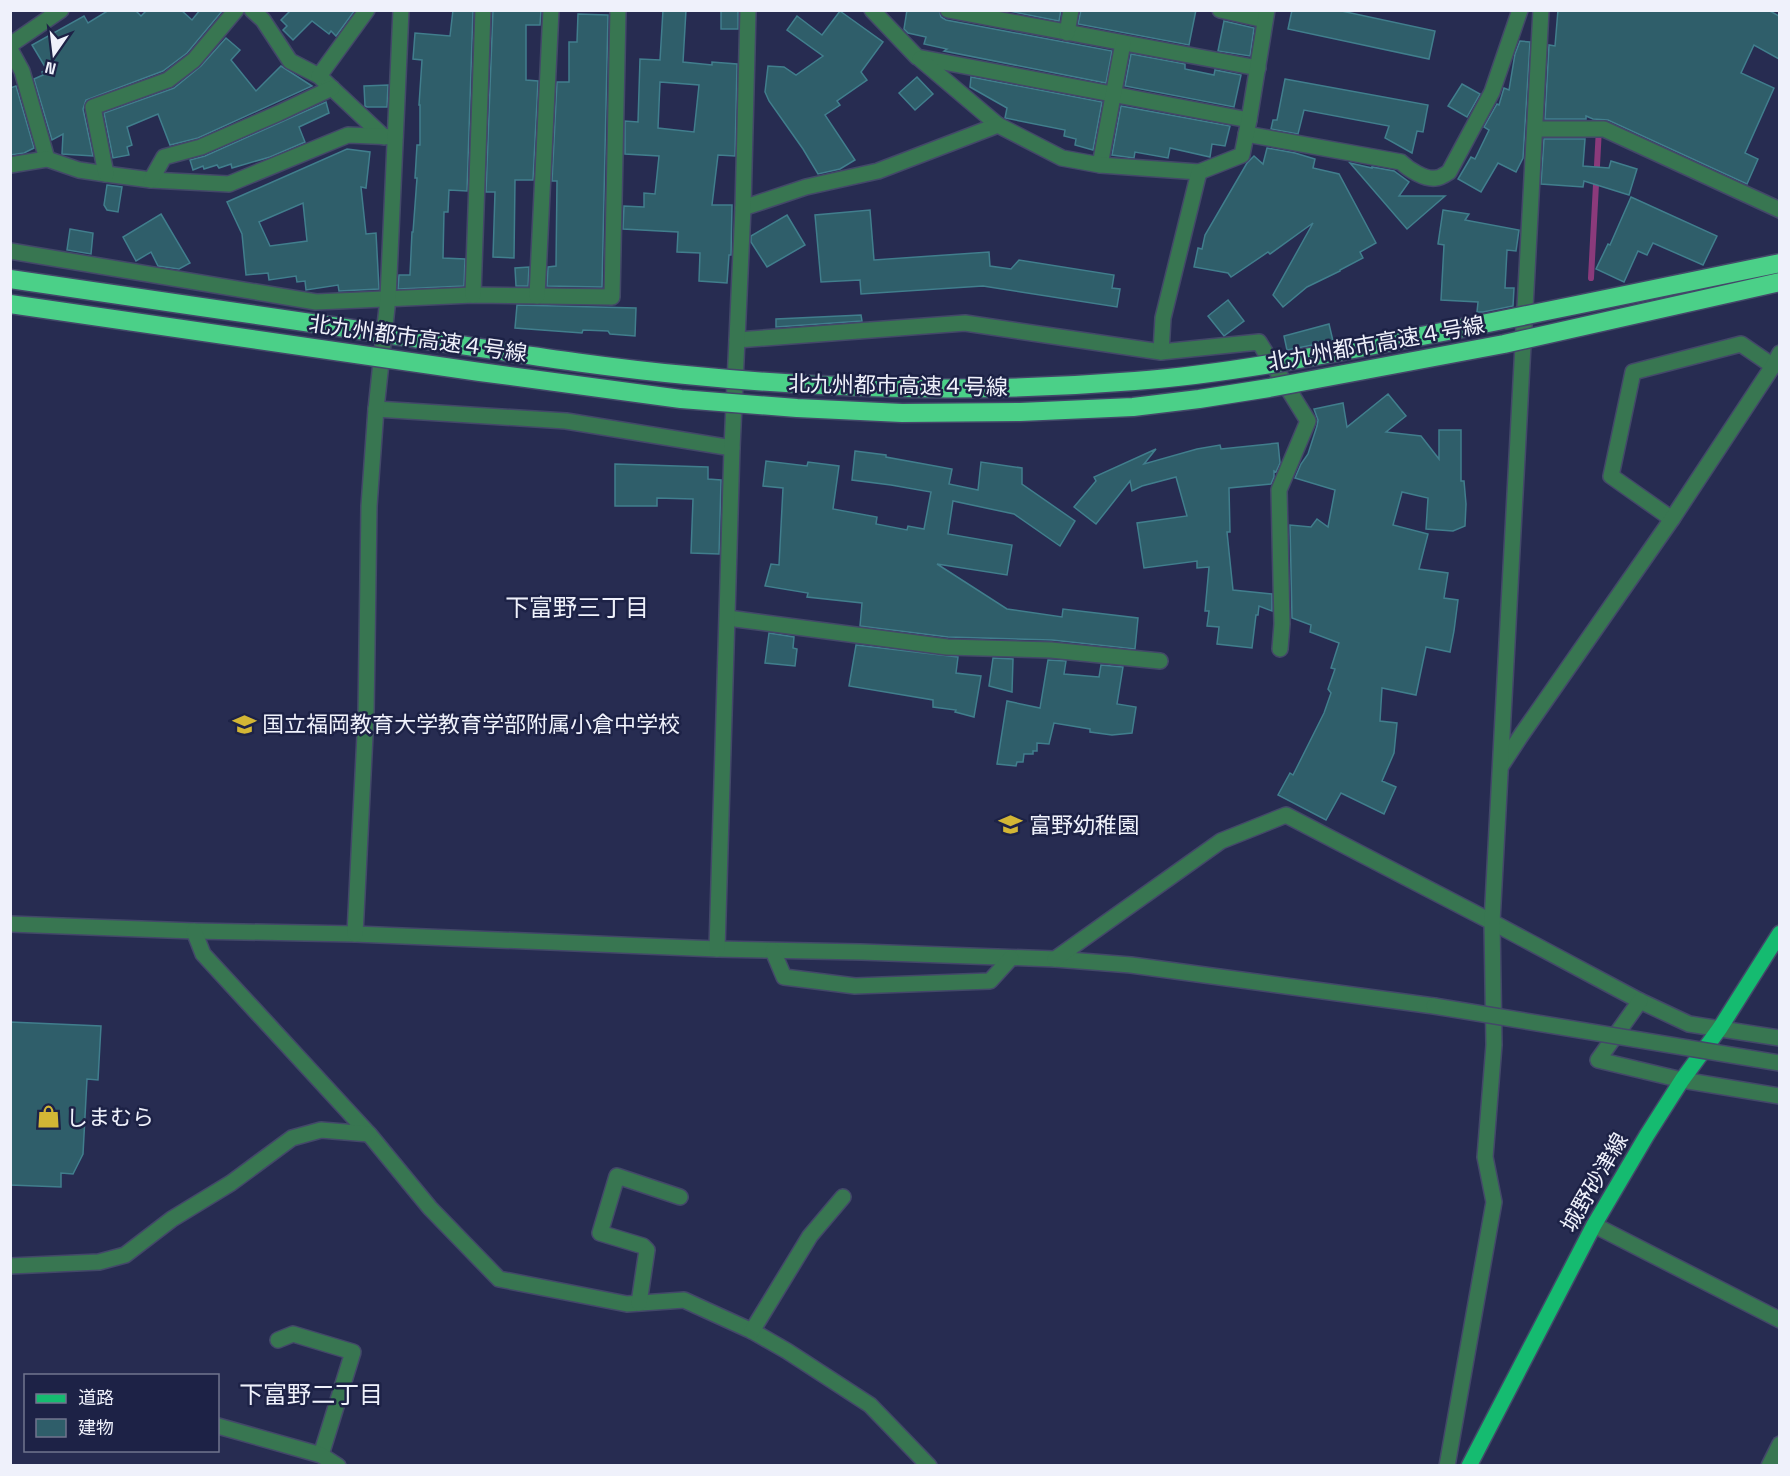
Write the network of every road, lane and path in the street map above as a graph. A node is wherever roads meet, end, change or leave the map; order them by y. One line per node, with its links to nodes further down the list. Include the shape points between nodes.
1 (61, 10): 19 (street)
2 (236, 10): 33 (street, via 194,60 168,80 93,107)
3 (367, 10): 22 (street)
4 (401, 10): 28 (street)
5 (483, 10): 41 (street)
6 (551, 10): 42 (street)
7 (618, 10): 42 (street, via 612,297)
8 (748, 10): 35 (street)
9 (872, 10): 20 (street)
10 (948, 10): 17 (street)
11 (1071, 10): 17 (street)
12 (1220, 10): 16 (street)
13 (1520, 10): 26 (street, via 1492,92 1449,172 1436,178 1428,178 1401,162)
14 (1541, 10): 27 (street)
15 (262, 14): 22 (street, via 290,61)
16 (1266, 15): 21 (street)
17 (1067, 33): 18 (street)
18 (1123, 43): 21 (street); 24 (street)
19 (10, 47): 29 (street, via 22,71)
20 (917, 57): 24 (street); 25 (street)
21 (1258, 68): 26 (street)
22 (320, 76): 23 (street)
23 (332, 88): 28 (street); 34 (street, via 201,147 164,157)
24 (1113, 94): 26 (street); 31 (street)
25 (998, 125): 31 (street, via 1062,158); 35 (street, via 878,171 806,187)
26 (1248, 127): 32 (street, via 1242,155)
27 (1536, 129): 36 (street, via 1604,129); 54 (street)
28 (389, 137): 34 (street, via 348,135 230,184); 43 (street)
29 (47, 159): 30 (street); 33 (street)
30 (10, 165)
31 (1100, 165): 32 (street)
32 (1199, 172): 46 (street, via 1163,318)
33 (106, 174): 34 (street)
34 (151, 180)
35 (743, 208): 45 (street)
36 (1779, 210)
37 (10, 251): 43 (street, via 316,302)
38 (1779, 263): 39 (highway, 北九州都市高速４号線, bridge, via 1269,365 1133,382 1018,388 803,385 686,375)
39 (10, 279)
40 (1779, 282): 44 (highway, 北九州都市高速４号線, bridge, via 1504,344 1199,399 1133,407 1020,412 902,413 681,399)
41 (473, 295): 42 (street); 43 (street)
42 (537, 296)
43 (388, 298): 48 (street)
44 (10, 303)
45 (737, 340): 46 (street, via 965,323); 49 (street)
46 (1161, 352): 52 (street, via 1259,342 1308,421 1279,490)
47 (1776, 359): 50 (street); 50 (street, via 1742,344 1633,372 1611,476)
48 (376, 409): 49 (street, via 566,421); 59 (street, via 369,506 366,715)
49 (732, 448): 51 (street)
50 (1672, 519): 54 (street)
51 (728, 618): 53 (street, via 947,647 1051,650); 60 (street)
52 (1280, 649)
53 (1160, 661)
54 (1500, 768): 55 (street)
55 (1492, 922): 63 (street, via 1286,815 1221,841); 64 (street); 84 (street, via 1494,1045 1485,1157 1494,1202)
56 (10, 924): 57 (street)
57 (194, 931): 59 (street); 70 (street, via 203,954)
58 (1779, 933): 65 (main road, 城野砂津線)
59 (355, 934): 60 (street)
60 (717, 949): 61 (street)
61 (773, 951): 62 (street); 62 (street, via 783,976 855,986 990,981)
62 (1011, 958): 63 (street)
63 (1056, 959): 67 (street, bridge, via 1131,965 1434,1006)
64 (1640, 1001): 65 (street, via 1689,1024); 68 (street, via 1598,1060)
65 (1720, 1028): 66 (street); 68 (main road, 城野砂津線)
66 (1779, 1038)
67 (1779, 1063)
68 (1682, 1080): 69 (street); 73 (main road, 城野砂津線)
69 (1779, 1096)
70 (369, 1134): 74 (street, via 321,1130 292,1138 125,1255 99,1262); 75 (street, via 430,1208 498,1279)
71 (680, 1197): 75 (street, via 617,1176 600,1233 647,1250)
72 (843, 1197): 77 (street, via 810,1236)
73 (1594, 1225): 76 (street); 85 (main road, 城野砂津線)
74 (10, 1266)
75 (639, 1303): 77 (street, via 684,1300)
76 (1779, 1320)
77 (752, 1331): 83 (street, via 870,1405)
78 (278, 1340): 81 (street, via 293,1334 353,1352)
79 (219, 1426): 81 (street)
80 (1779, 1444): 86 (street)
81 (321, 1455): 82 (street)
82 (338, 1466)
83 (929, 1466)
84 (1447, 1466)
85 (1469, 1466)
86 (1769, 1466)

